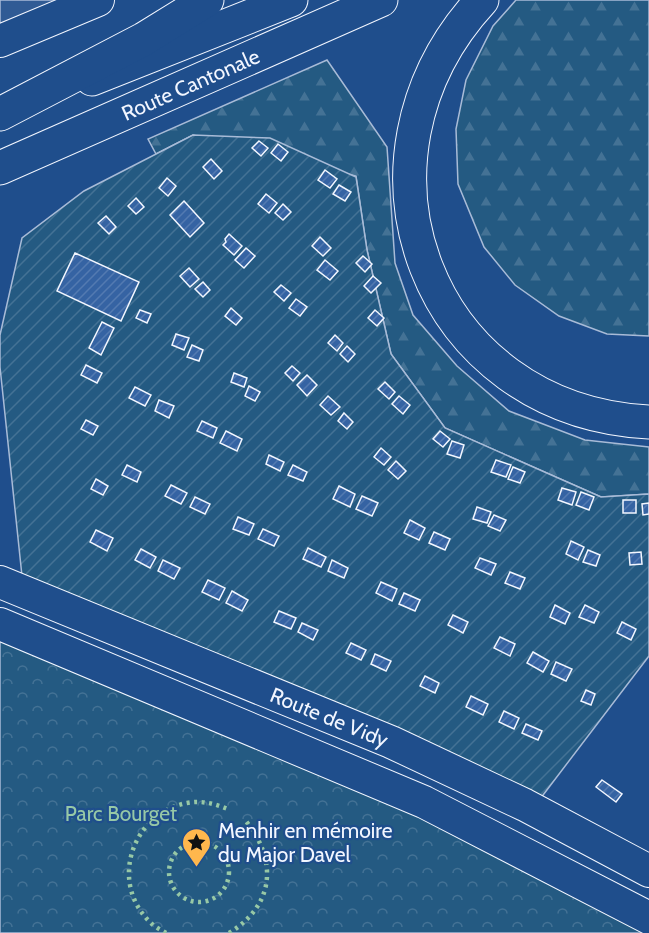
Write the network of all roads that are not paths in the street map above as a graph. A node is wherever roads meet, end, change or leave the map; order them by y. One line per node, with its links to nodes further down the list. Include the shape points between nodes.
1 (98, 0): 6 (street)
2 (207, 0): 7 (main road, via 144,39)
3 (291, 0): 7 (main road, Route Cantonale)
4 (381, 0): 8 (main road, Route Cantonale)
5 (482, 0): 9 (main road, via 443,55 425,96 413,140 410,205 429,275 438,297 465,333 516,380 584,413)
6 (0, 41)
7 (0, 115)
8 (0, 168)
9 (649, 422)
10 (0, 582): 12 (street, Route de Vidy, via 391,742 525,805)
11 (0, 624): 13 (street, via 424,802)
12 (649, 871)
13 (649, 918)

